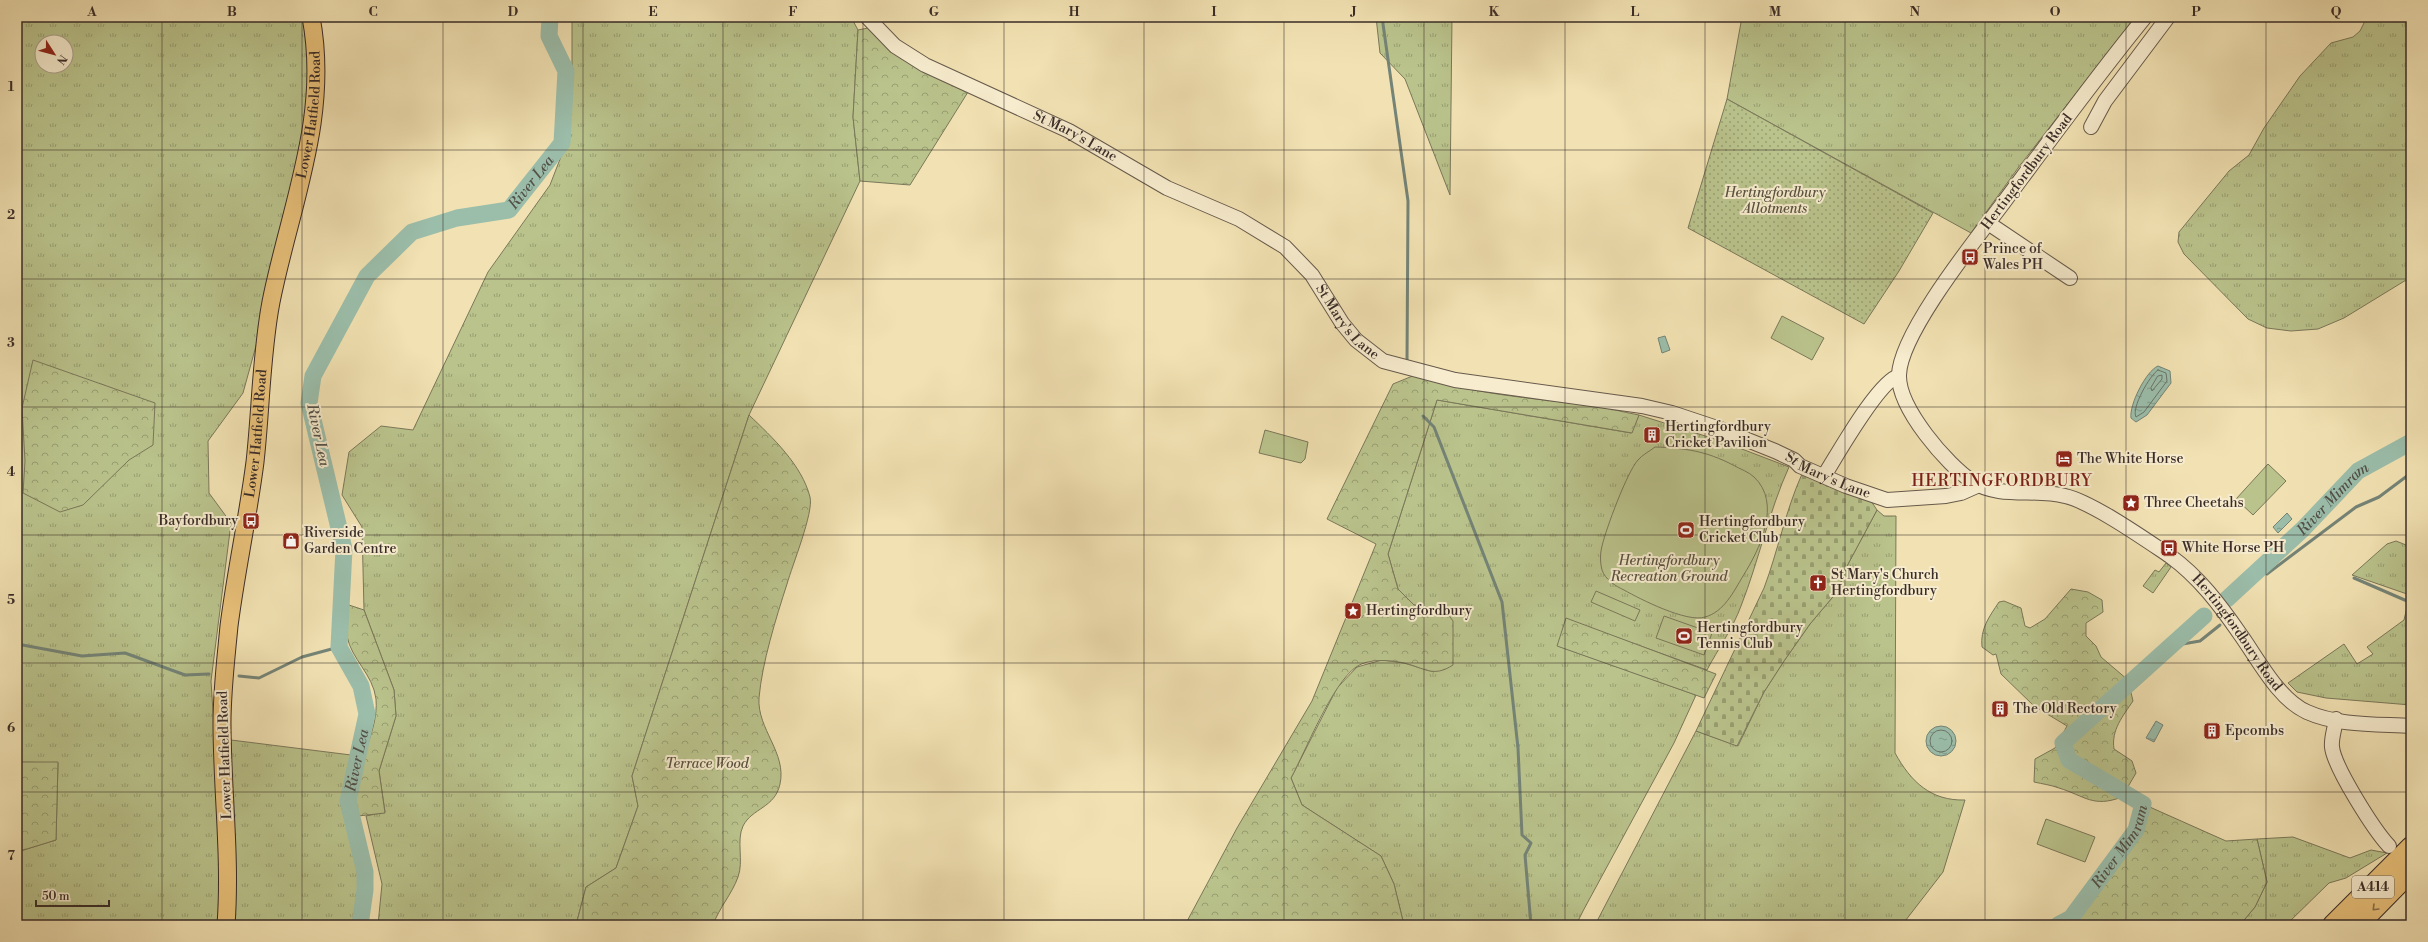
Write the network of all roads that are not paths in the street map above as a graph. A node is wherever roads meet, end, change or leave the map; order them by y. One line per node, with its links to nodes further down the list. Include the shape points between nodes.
1 (311, 17): 16 (main road, Lower Hatfield Road, via 317,69 312,122 301,184 271,303 254,465 234,587 223,687 228,864)
2 (867, 17): 9 (street, St Mary's Lane, via 894,46 925,65 1069,131 1167,188 1239,219 1285,247 1312,275 1347,329 1367,350 1384,361 1455,380 1672,412 1769,448)
3 (2145, 17): 6 (street, Hertingfordbury Road)
4 (2168, 17): 5 (street, via 2105,101)
5 (2091, 127)
6 (1988, 223): 7 (street); 8 (street, Hertingfordbury Road, via 1923,317 1905,353)
7 (2070, 278)
8 (1899, 376): 9 (street, via 1892,378 1871,403); 10 (street, Hertingfordbury Road, via 1906,402 1925,433 1959,471)
9 (1824, 476): 10 (street, St Mary's Lane, via 1887,500 1946,496 1961,493)
10 (1978, 485): 11 (street, Hertingfordbury Road, via 2004,491 2071,497 2171,557 2196,576 2286,699 2316,716)
11 (2336, 719): 12 (street, Hertingfordbury Road); 13 (street, via 2332,746 2334,758 2368,819)
12 (2411, 726)
13 (2389, 846)
14 (2411, 847): 17 (highway, A414)
15 (2411, 871): 18 (highway, A414, one-way to 18)
16 (226, 925)
17 (2333, 925)
18 (2358, 925)

